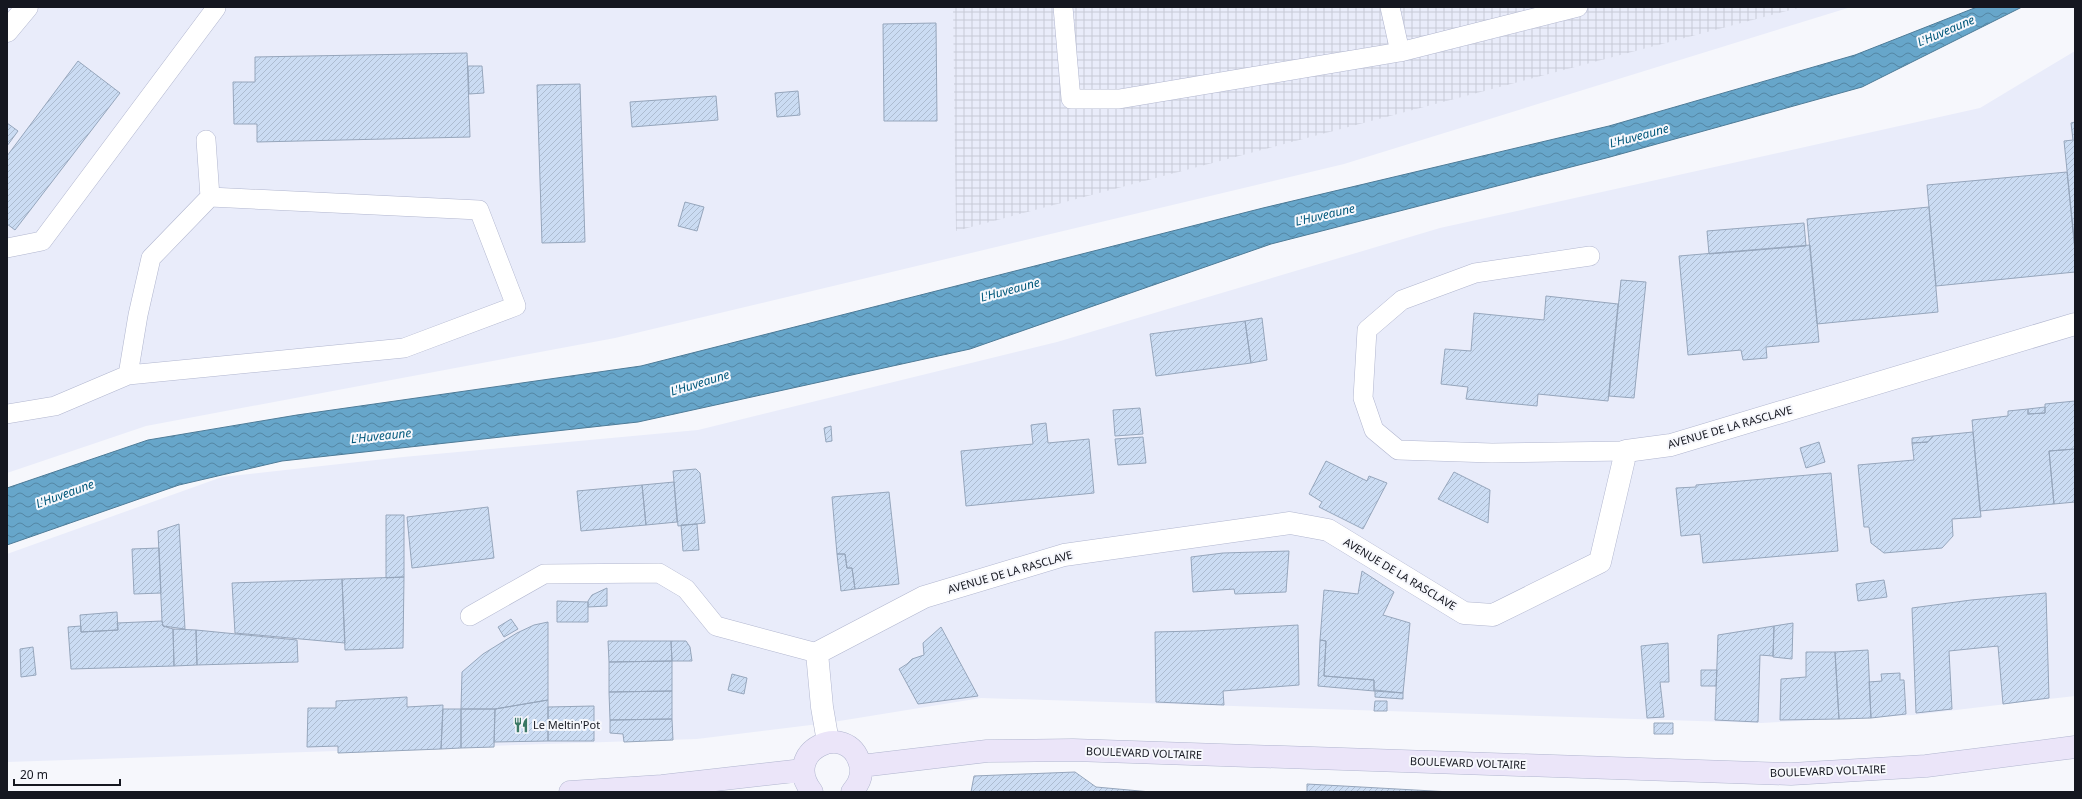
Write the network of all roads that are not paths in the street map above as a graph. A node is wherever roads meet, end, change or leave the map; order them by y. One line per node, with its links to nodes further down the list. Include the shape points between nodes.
1 (28, 7): 6 (street)
2 (216, 7): 10 (lane, via 42,241)
3 (1063, 7): 7 (lane, via 1071,99 1119,99)
4 (1390, 7): 7 (lane)
5 (1578, 7): 7 (lane)
6 (7, 31)
7 (1400, 52)
8 (206, 140): 9 (lane)
9 (210, 197): 13 (lane, via 151,258); 13 (lane, via 479,210 516,306 404,348)
10 (7, 248)
11 (1590, 256): 15 (lane, via 1475,273 1402,300 1367,330 1363,398 1374,430 1398,450 1492,453)
12 (2075, 324): 15 (street, AVENUE DE LA RASCLAVE, via 1671,445)
13 (128, 375): 14 (lane, via 55,406)
14 (7, 414)
15 (1626, 451): 17 (street, AVENUE DE LA RASCLAVE, via 1600,562 1493,615 1464,613 1328,530 1290,522 1064,555 924,597)
16 (470, 616): 17 (lane, via 544,574 659,573 686,589 716,626)
17 (817, 653): 18 (street)
18 (828, 742): 20 (main road, via 846,745 858,757); 21 (main road, via 811,752 805,760)
19 (2075, 748): 20 (main road, BOULEVARD VOLTAIRE, via 1926,766 1791,774 1073,750 987,751)
20 (861, 766): 25 (main road, via 860,781)
21 (803, 770): 22 (main road); 24 (main road, via 804,778)
22 (663, 789): 23 (main road)
23 (570, 792)
24 (812, 792)
25 (852, 792)

